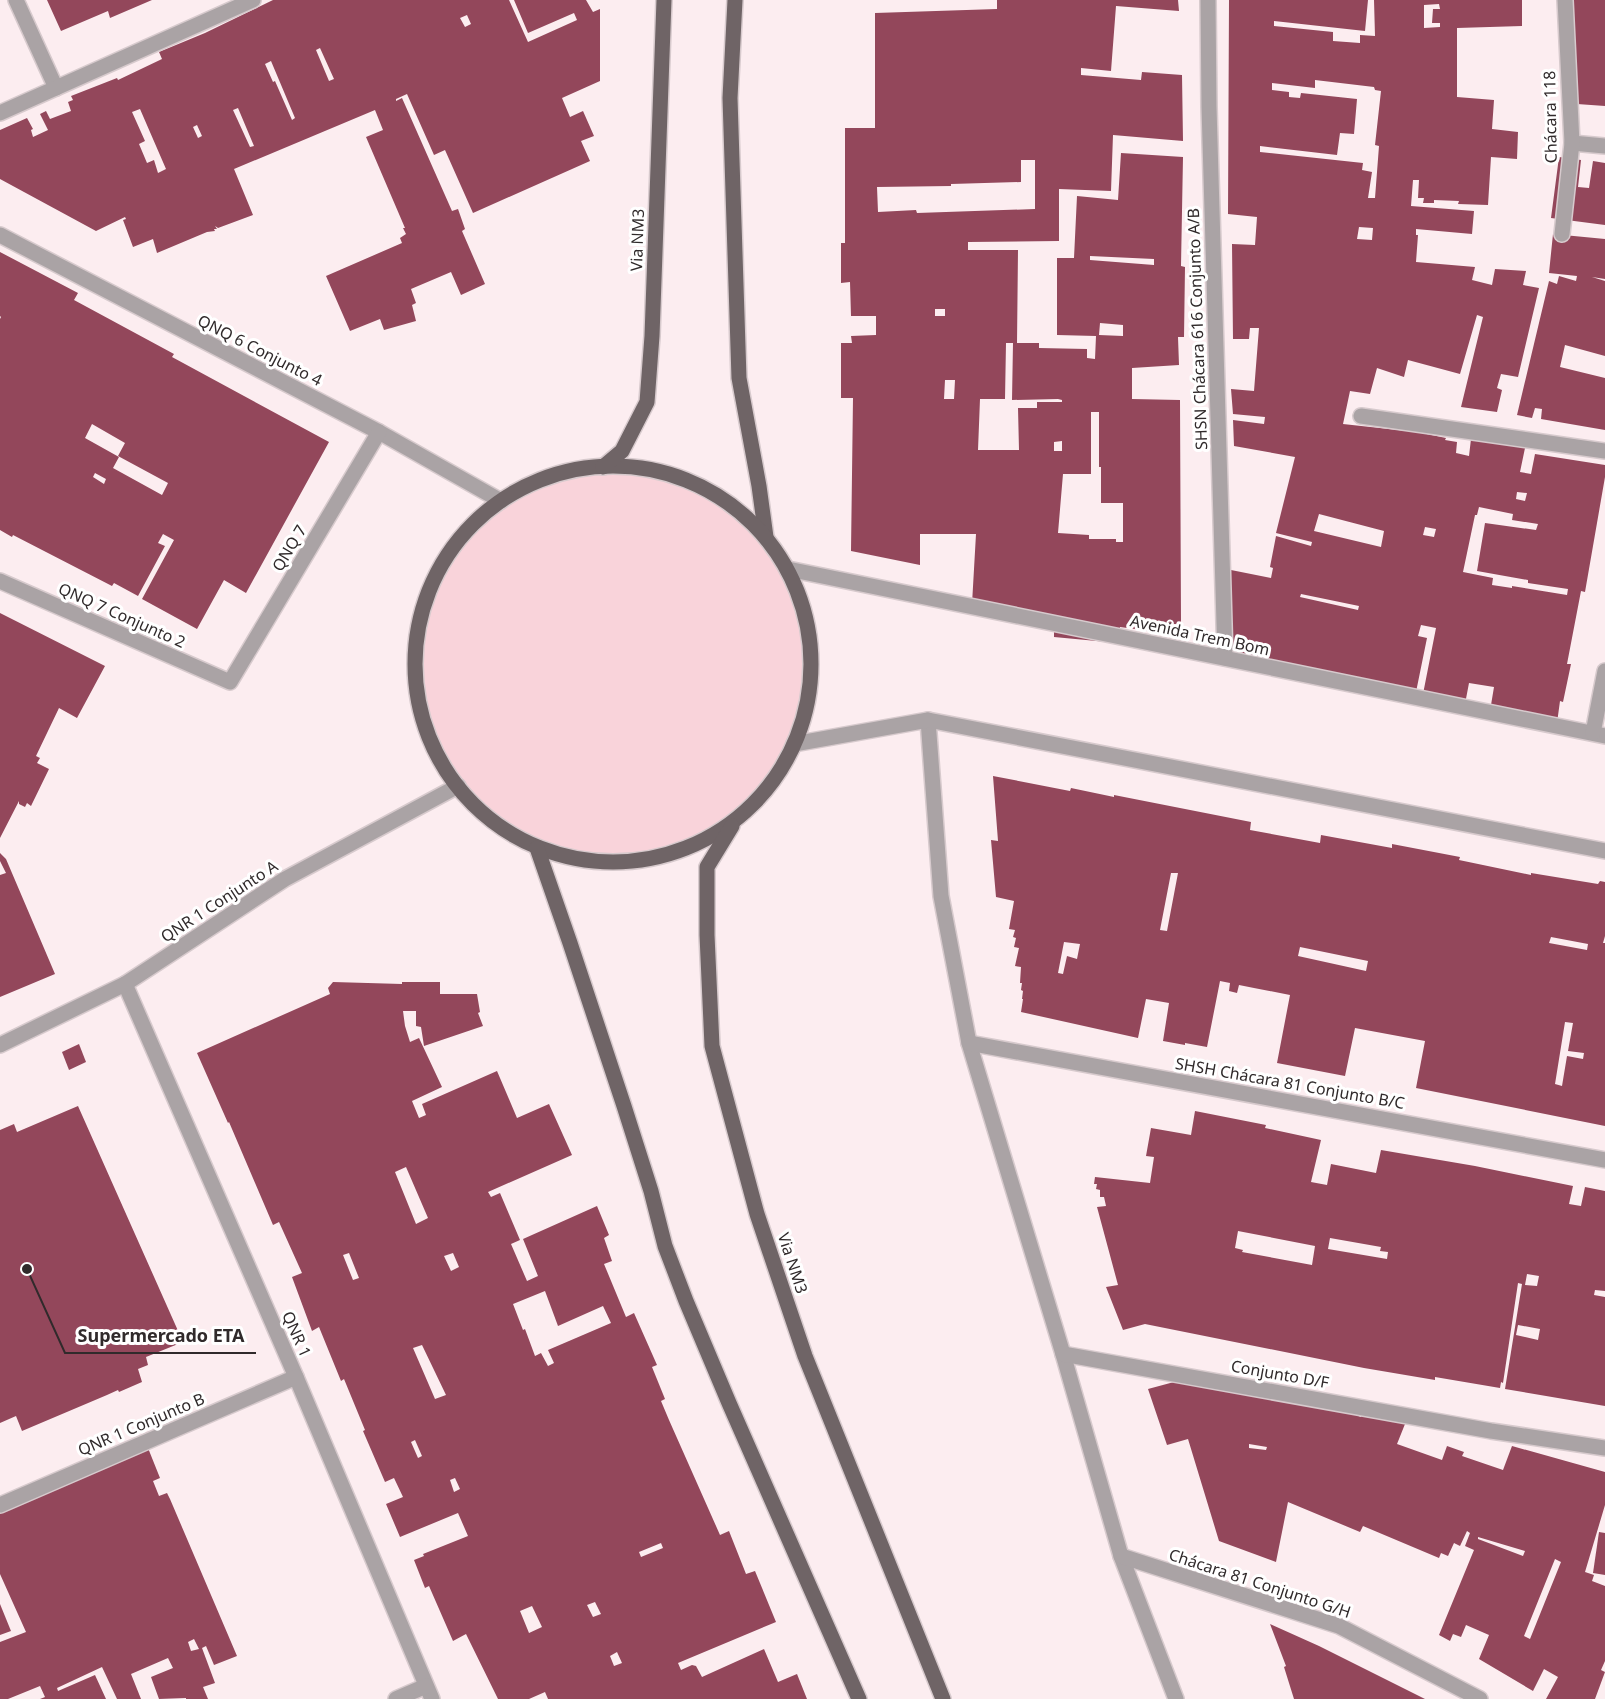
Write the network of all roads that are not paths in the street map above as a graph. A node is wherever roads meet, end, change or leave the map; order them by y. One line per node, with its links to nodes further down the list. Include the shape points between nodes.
1 (16, 0): 7 (street)
2 (253, 0): 7 (street)
3 (664, 0): 16 (main road, Via NM3, via 647,402 622,451)
4 (735, 0): 18 (main road, via 730,98 739,378)
5 (1208, 0): 21 (street, SHSN Chácara 616 Conjunto A/B)
6 (1565, 0): 9 (street, Chácara 118)
7 (56, 88): 8 (street)
8 (0, 113)
9 (1572, 143): 10 (street); 11 (street, Chácara 118)
10 (1605, 147)
11 (1562, 234)
12 (0, 235): 14 (street, QNQ 6 Conjunto 4)
13 (1361, 416): 15 (street)
14 (378, 432): 17 (street, QNQ 6 Conjunto 4); 23 (street, QNQ 7)
15 (1605, 451)
16 (603, 467): 17 (main road, via 576,468 516,489); 18 (main road, via 640,466 700,484 752,521)
17 (501, 501): 27 (main road, via 467,528 432,581 415,642 418,706 444,770)
18 (766, 540): 19 (main road)
19 (788, 569): 21 (street, Avenida Trem Bom); 26 (main road, via 810,632 809,700)
20 (0, 581): 23 (street, QNQ 7 Conjunto 2)
21 (1225, 658): 25 (street, Avenida Trem Bom)
22 (1605, 671): 25 (street)
23 (230, 682)
24 (928, 720): 26 (street); 30 (street); 32 (street, via 940,897)
25 (1599, 734)
26 (794, 744): 28 (main road, via 786,765)
27 (458, 786): 29 (main road, via 489,822); 31 (street, QNR 1 Conjunto A, via 285,879)
28 (733, 824): 29 (main road, via 683,853 580,860 549,855); 43 (main road, Via NM3, via 707,867 712,1046 757,1214 805,1356)
29 (537, 848): 42 (main road, via 624,1106 665,1246)
30 (1605, 851)
31 (125, 984): 33 (street, QNR 1 Conjunto A); 36 (street, QNR 1)
32 (969, 1042): 34 (street, SHSH Chácara 81 Conjunto B/C); 35 (street)
33 (0, 1045)
34 (1605, 1160)
35 (1063, 1354): 37 (street, Conjunto D/F); 39 (street)
36 (296, 1377): 38 (street, QNR 1 Conjunto B); 40 (street, QNR 1)
37 (1605, 1449)
38 (0, 1504)
39 (1121, 1556): 44 (street); 45 (street, Chácara 81 Conjunto G/H, via 1339,1626)
40 (429, 1692): 41 (street)
41 (396, 1699)
42 (859, 1699)
43 (943, 1699)
44 (1176, 1699)
45 (1480, 1699)

